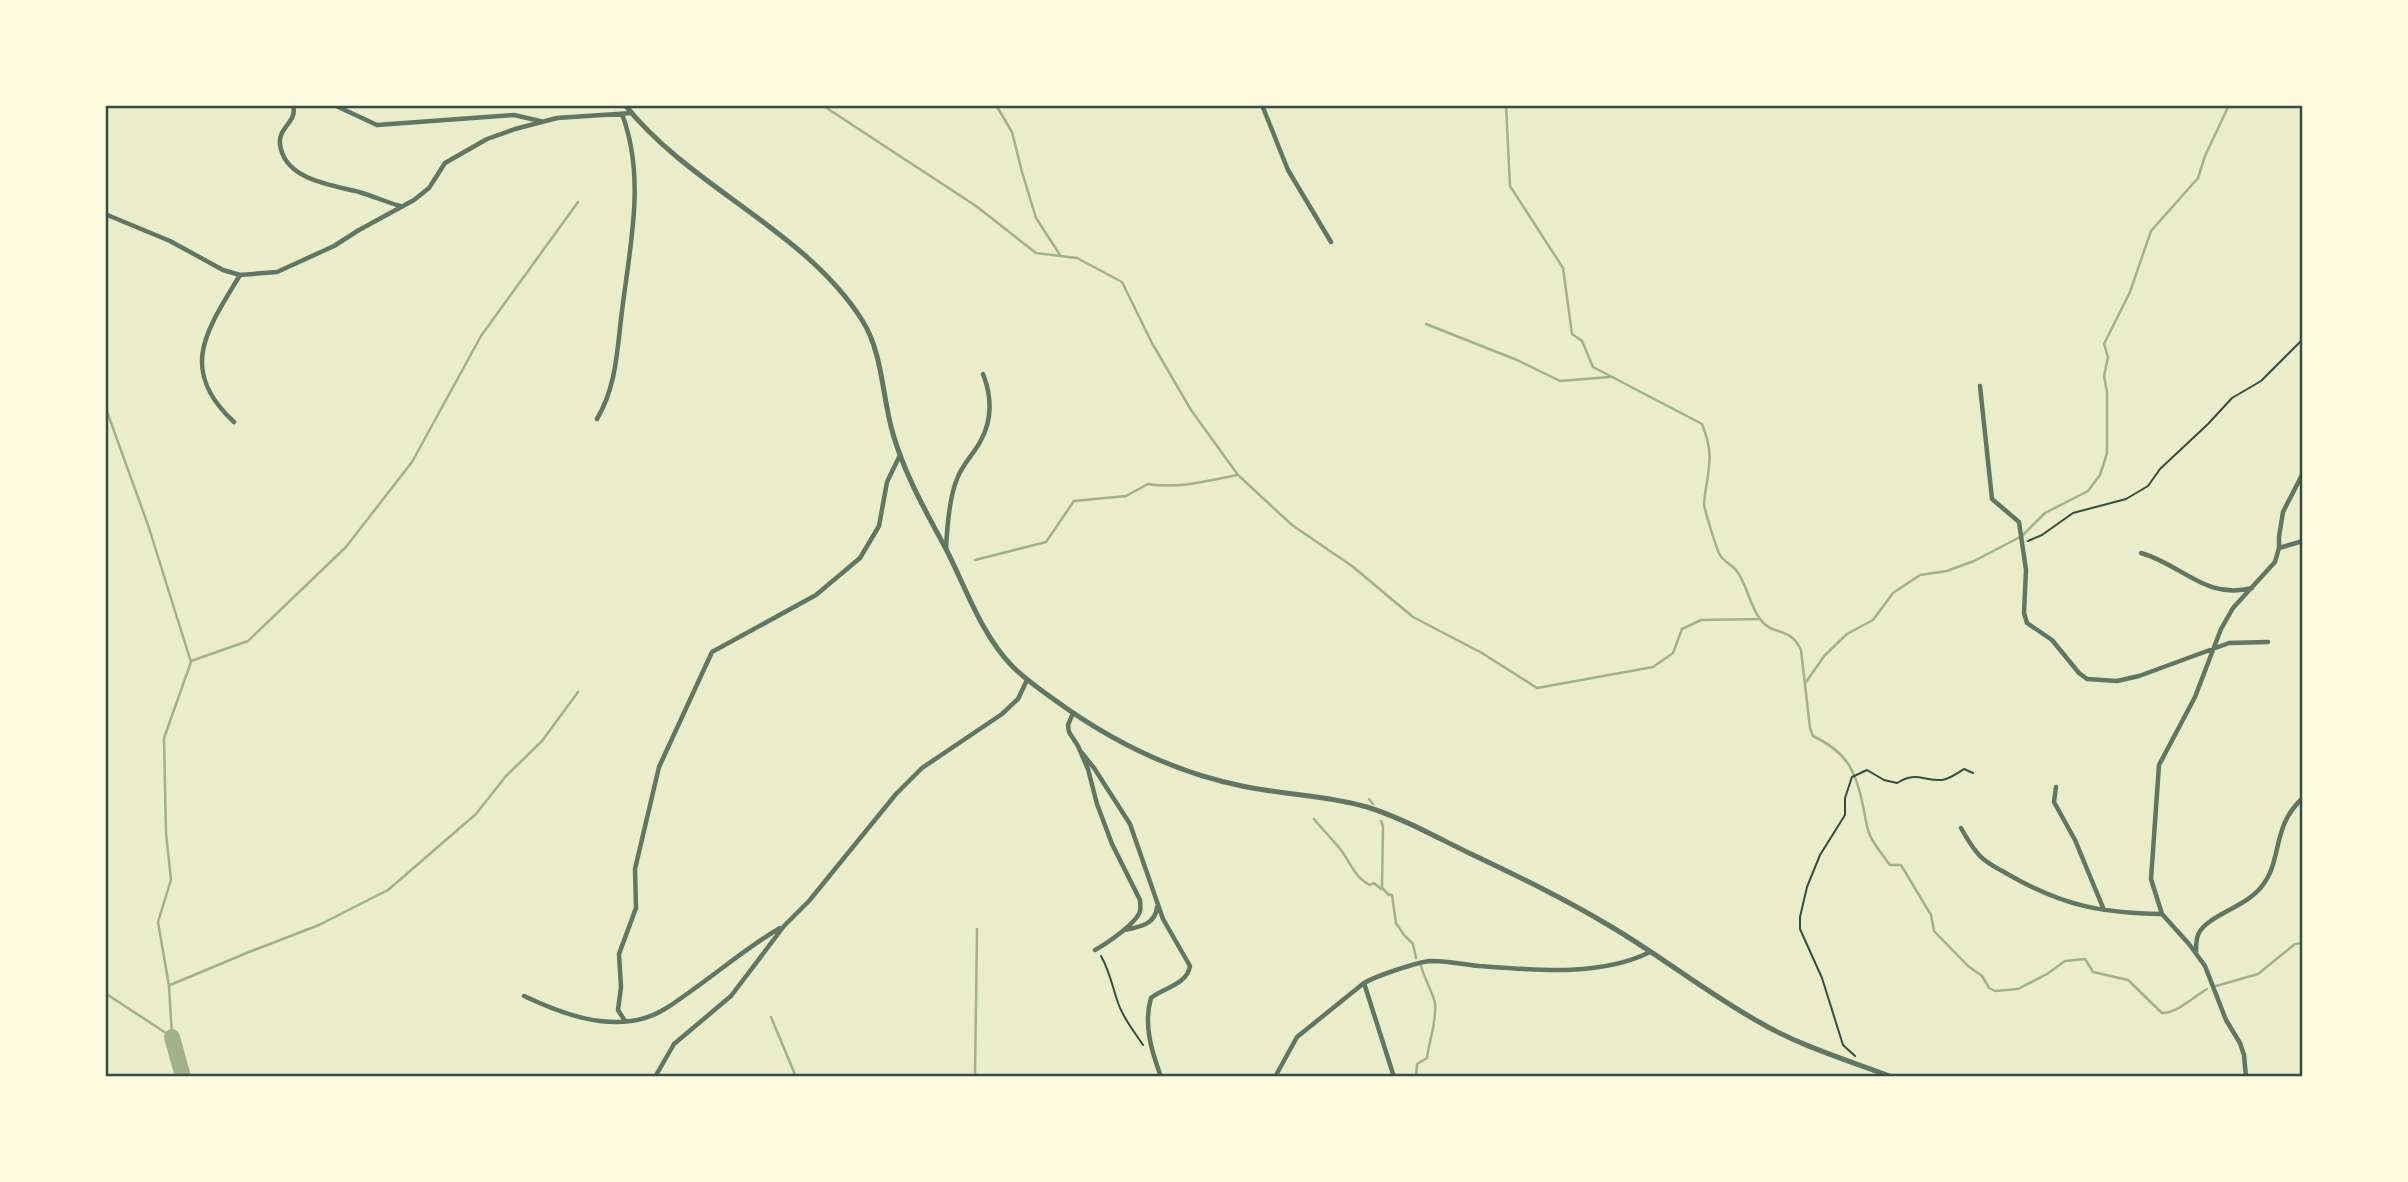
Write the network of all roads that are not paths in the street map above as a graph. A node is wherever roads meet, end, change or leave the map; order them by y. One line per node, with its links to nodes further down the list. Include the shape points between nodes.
1 (293, 105): 8 (street, via 294,117 281,132 280,147 289,164 331,186)
2 (334, 105): 7 (street, via 377,125 514,115)
3 (625, 105): 5 (street)
4 (1262, 105): 10 (street, via 1288,170)
5 (632, 113): 6 (street); 16 (street, via 681,160 799,251 862,320 875,346)
6 (622, 114): 7 (street); 14 (street, via 634,155 634,224 615,374)
7 (541, 121): 8 (street, via 487,139 445,163 429,188)
8 (401, 206): 11 (street, via 295,265 277,272)
9 (105, 214): 11 (street)
10 (1331, 242)
11 (240, 275): 15 (street, via 219,308 201,368 203,381)
12 (983, 374): 20 (street, via 989,423 953,488)
13 (1980, 386): 24 (street, via 1992,499 2019,522 2027,623 2052,640 2087,679 2106,682 2139,676)
14 (597, 419)
15 (234, 422)
16 (900, 454): 20 (street); 41 (street, via 887,482 879,526 860,558 816,595 712,652 704,668 659,767 635,869 636,908 618,954 618,1010)
17 (2303, 473): 19 (street, via 2284,512)
18 (2303, 541): 19 (street)
19 (2279, 548): 22 (street, via 2275,562)
20 (946, 550): 25 (street, via 987,632)
21 (2141, 554): 22 (street, via 2170,564 2210,588)
22 (2253, 588): 24 (street, via 2233,608)
23 (2268, 642): 24 (street, via 2243,641)
24 (2213, 648): 33 (street, via 2159,765 2151,879)
25 (1027, 680): 26 (street); 34 (street, via 1018,699 1002,714 922,768 896,794)
26 (1073, 713): 27 (street, via 1069,732); 37 (street, via 1158,761 1196,775 1246,787 1316,795 1415,826 1551,892)
27 (1082, 753): 31 (street, via 1130,824); 35 (street, via 1112,844 1140,900 1138,917)
28 (2056, 787): 32 (street, via 2054,802)
29 (2303, 799): 38 (street, via 2282,827 2264,884 2252,898 2203,927)
30 (1961, 828): 32 (street, via 1990,864 2053,898)
31 (1157, 905): 35 (street, via 1152,921); 43 (street, via 1190,966 1183,979 1151,998 1148,1009)
32 (2104, 911): 33 (street)
33 (2162, 914): 38 (street)
34 (784, 926): 41 (street, via 659,1012); 42 (street, via 731,996 674,1044)
35 (1124, 930): 36 (street)
36 (1095, 950)
37 (1650, 952): 39 (street, via 1625,962 1582,969 1430,961); 46 (street, via 1783,1035)
38 (2196, 953): 47 (street, via 2240,1043)
39 (1364, 983): 44 (street, via 1297,1037); 45 (street)
40 (524, 996): 41 (street, via 556,1012)
41 (625, 1021)
42 (655, 1077)
43 (1161, 1077)
44 (1275, 1077)
45 (1394, 1077)
46 (1892, 1077)
47 (2246, 1077)

